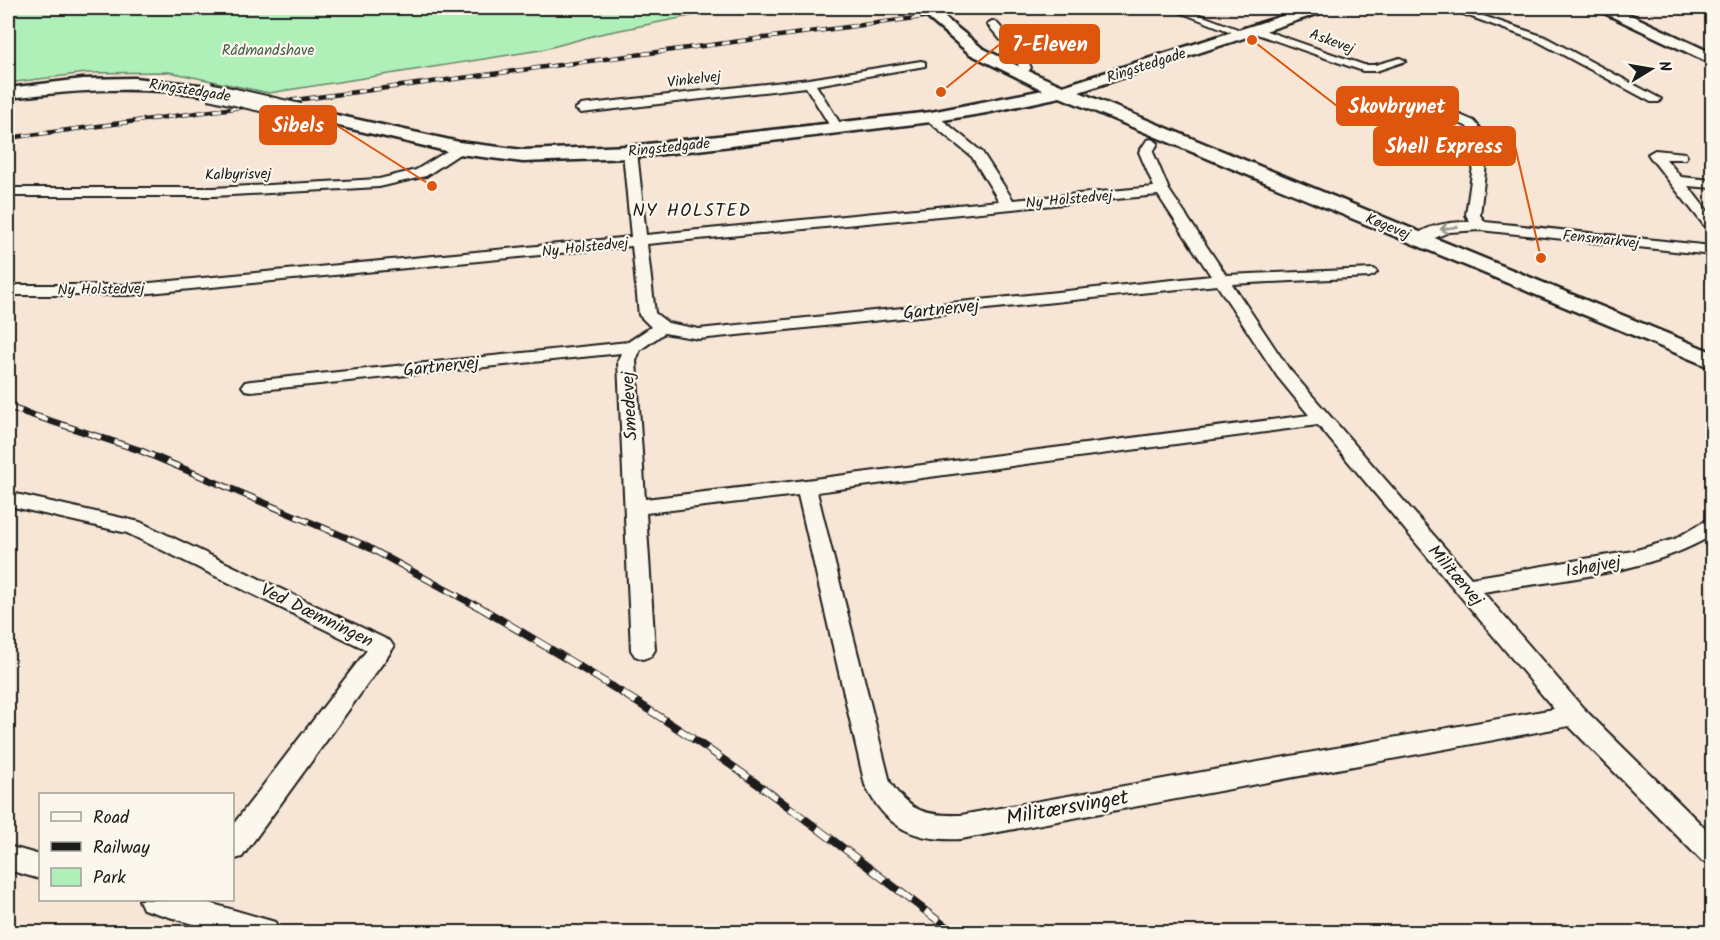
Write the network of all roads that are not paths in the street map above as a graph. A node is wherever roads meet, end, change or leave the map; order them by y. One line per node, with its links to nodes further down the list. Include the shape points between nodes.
1 (924, 8): 13 (street, Køgevej, via 976,51)
2 (1173, 8): 9 (street, Askevej)
3 (1321, 8): 9 (street, Ringstedgade)
4 (1452, 8): 17 (street, via 1541,39)
5 (1605, 8): 10 (street)
6 (1703, 8): 7 (street)
7 (1713, 12)
8 (992, 24): 13 (street, via 1022,58 1025,68)
9 (1249, 31): 11 (street, Askevej, via 1363,68); 15 (street, Ringstedgade)
10 (1713, 59)
11 (1400, 61)
12 (921, 64): 14 (street, Vinkelvej)
13 (1020, 74): 15 (street, Køgevej)
14 (809, 83): 18 (street, Vinkelvej); 21 (street)
15 (1063, 91): 20 (street, Ringstedgade); 33 (street, Køgevej)
16 (8, 93): 23 (street, Ringstedgade, bridge, via 61,85 166,84)
17 (1655, 99)
18 (581, 109)
19 (1439, 110): 31 (street, via 1471,124 1483,138 1473,215)
20 (931, 117): 21 (street, Ringstedgade); 30 (street, via 976,155)
21 (837, 128): 24 (street, Ringstedgade)
22 (1152, 143): 28 (street, Militærvej, via 1146,152)
23 (459, 148): 24 (street, Ringstedgade, via 523,156); 29 (street, Kalbyrisvej, via 421,173 376,182 238,191)
24 (630, 156): 34 (street)
25 (1680, 156): 26 (street, via 1655,154)
26 (1677, 182): 27 (street); 32 (street)
27 (1713, 184)
28 (1162, 190): 30 (street, Ny Holstedvej); 37 (street, Militærvej)
29 (8, 192)
30 (1008, 204): 34 (street, Ny Holstedvej)
31 (1480, 226): 33 (street, Fensmarkvej, one-way to 33, via 1442,228); 35 (street, Fensmarkvej)
32 (1713, 226)
33 (1420, 240): 41 (street, Køgevej)
34 (639, 241): 38 (street, Ny Holstedvej, via 129,290); 39 (street, via 648,315)
35 (1713, 251)
36 (1370, 272): 37 (street)
37 (1220, 280): 39 (street, Gartnervej, via 699,334); 43 (street, Militærvej, via 1283,372)
38 (8, 290)
39 (662, 327): 40 (street, Smedevej)
40 (632, 347): 42 (street, Gartnervej); 46 (street, Smedevej, via 627,361)
41 (1713, 361)
42 (251, 386)
43 (1321, 419): 44 (street); 48 (street, Militærvej)
44 (806, 487): 46 (street); 50 (street, Militærsvinget, via 878,785 898,813 924,827 961,827)
45 (16, 501): 51 (street, Ved Dæmningen, via 133,527 382,647)
46 (635, 507): 49 (street, Smedevej)
47 (1713, 526): 48 (street, Ishøjvej, via 1682,544 1633,559)
48 (1467, 587): 50 (street, Militærvej)
49 (643, 650)
50 (1574, 715): 52 (street, Militærvej)
51 (234, 845)
52 (1713, 852)
53 (8, 858): 54 (street)
54 (39, 867)
55 (162, 901): 56 (street)
56 (191, 904): 57 (street)
57 (265, 933)

